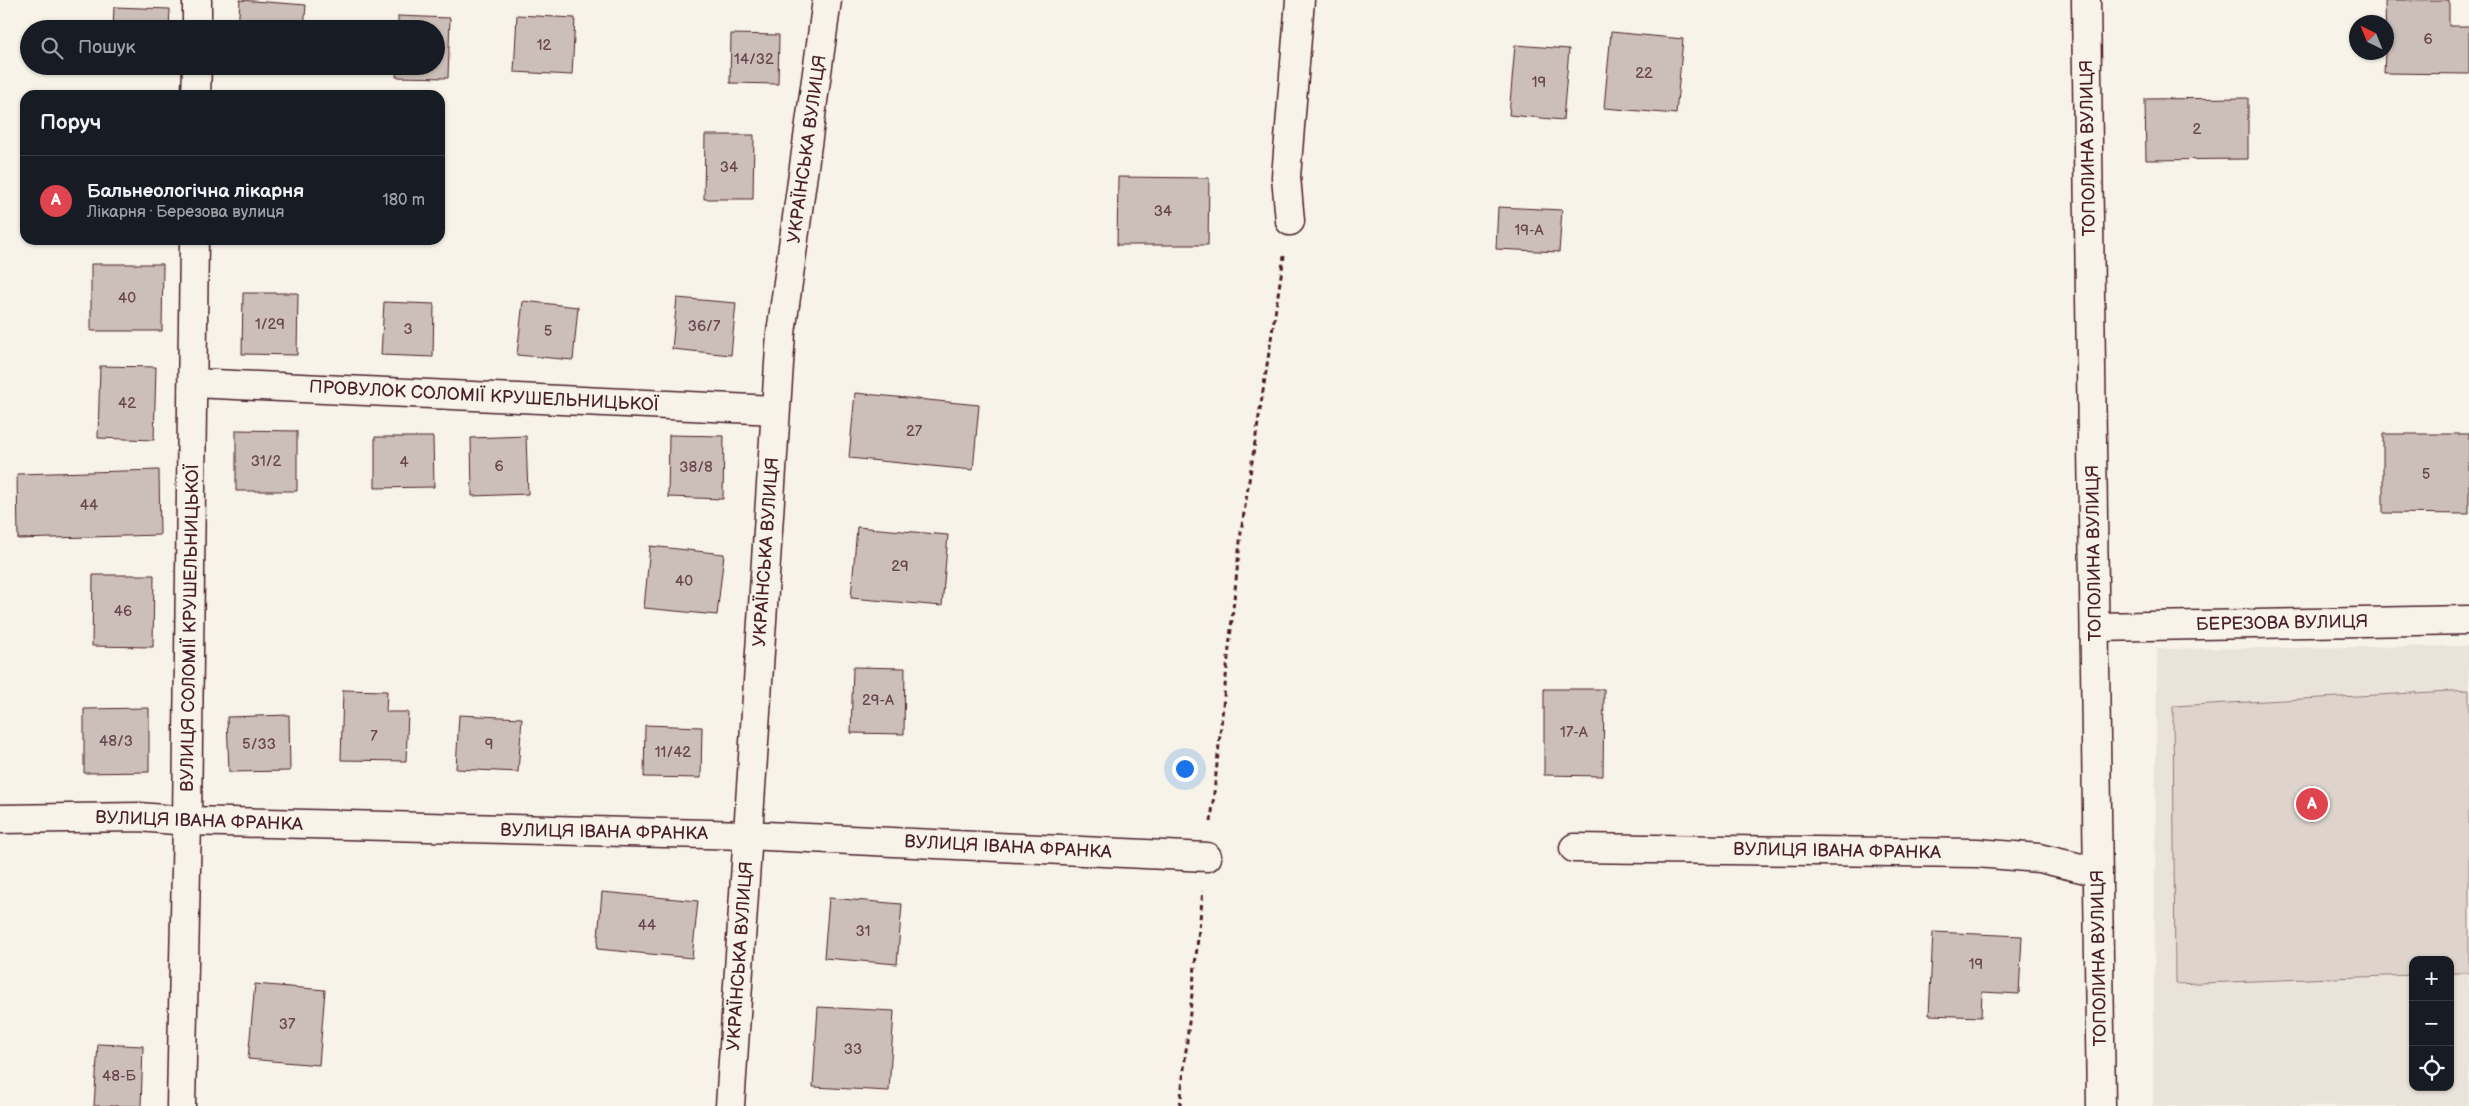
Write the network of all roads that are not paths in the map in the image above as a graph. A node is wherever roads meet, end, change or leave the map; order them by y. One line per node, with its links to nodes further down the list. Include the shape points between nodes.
1 (197, 0): 5 (street)
2 (828, 0): 11 (street, УКРАЇНСЬКА ВУЛИЦЯ, via 781,333)
3 (1300, 0): 8 (street, via 1286,177)
4 (2086, 0): 13 (street, ТОПОЛИНА ВУЛИЦЯ)
5 (197, 20)
6 (196, 75): 7 (street)
7 (196, 90)
8 (1290, 221)
9 (194, 245): 10 (street, ВУЛИЦЯ СОЛОМІЇ КРУШЕЛЬНИЦЬКОЇ)
10 (193, 383): 11 (street, ПРОВУЛОК СОЛОМІЇ КРУШЕЛЬНИЦЬКОЇ); 15 (street, ВУЛИЦЯ СОЛОМІЇ КРУШЕЛЬНИЦЬКОЇ)
11 (775, 410): 16 (street, УКРАЇНСЬКА ВУЛИЦЯ)
12 (2469, 620): 13 (street, БЕРЕЗОВА ВУЛИЦЯ)
13 (2095, 627): 19 (street, ТОПОЛИНА ВУЛИЦЯ)
14 (0, 819): 15 (street, ВУЛИЦЯ ІВАНА ФРАНКА, via 139,817)
15 (187, 821): 16 (street, ВУЛИЦЯ ІВАНА ФРАНКА); 20 (street, ВУЛИЦЯ СОЛОМІЇ КРУШЕЛЬНИЦЬКОЇ)
16 (747, 835): 18 (street, ВУЛИЦЯ ІВАНА ФРАНКА); 21 (street, УКРАЇНСЬКА ВУЛИЦЯ)
17 (1574, 848): 19 (street, ВУЛИЦЯ ІВАНА ФРАНКА, via 1977,852 2039,858)
18 (1207, 857)
19 (2098, 872): 22 (street, ТОПОЛИНА ВУЛИЦЯ)
20 (181, 1106)
21 (730, 1106)
22 (2101, 1106)

